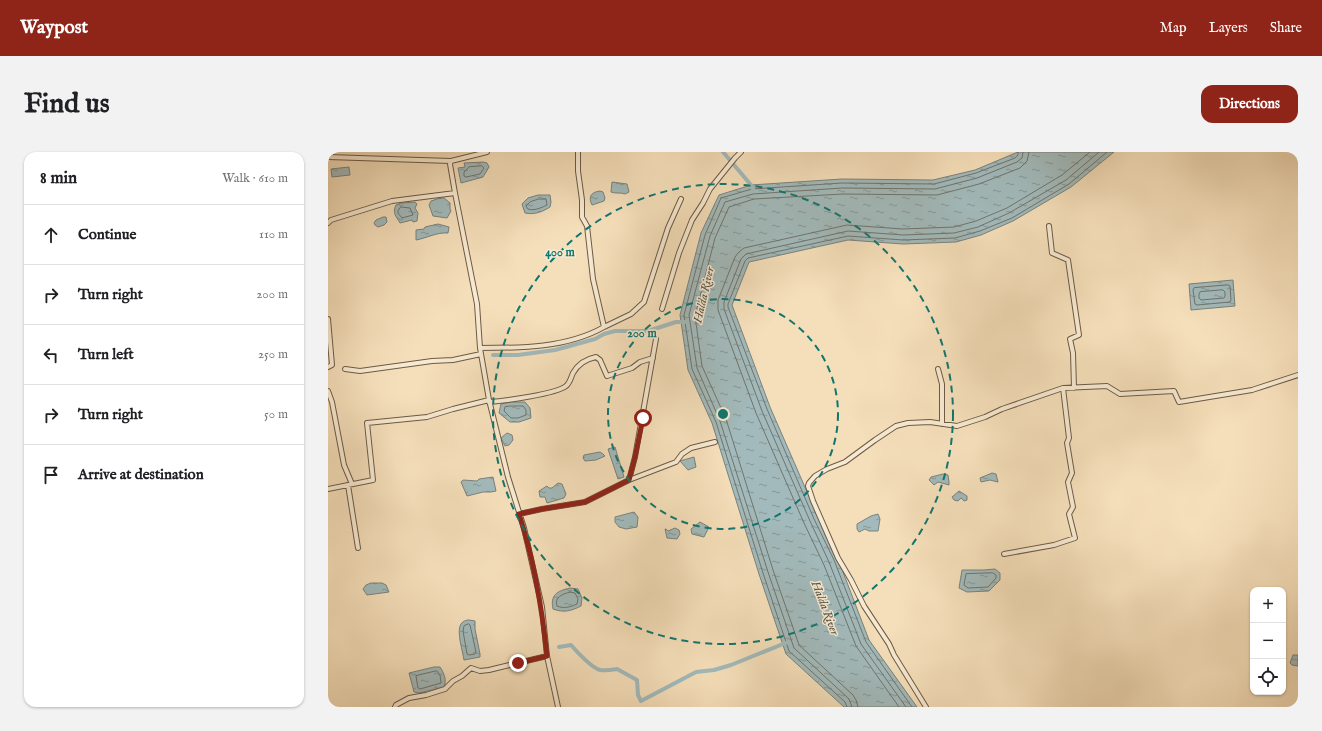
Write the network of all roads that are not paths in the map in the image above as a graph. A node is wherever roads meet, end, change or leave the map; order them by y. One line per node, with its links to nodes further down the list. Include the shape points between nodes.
1 (487, 152): 5 (street)
2 (578, 152): 12 (street, via 582,217 587,226 593,279)
3 (741, 152): 10 (street, via 710,189 692,220)
4 (328, 157): 5 (street)
5 (451, 161): 6 (street)
6 (455, 193): 8 (street, via 392,201); 14 (street, via 477,304)
7 (681, 200): 12 (street, via 668,228 644,302 630,314)
8 (328, 223)
9 (1049, 226): 22 (street, via 1052,253 1068,260 1079,335 1070,339)
10 (662, 309)
11 (328, 319): 17 (street, via 332,365)
12 (604, 327): 14 (street, via 592,334 555,344)
13 (656, 339): 16 (street)
14 (480, 348): 15 (street)
15 (481, 354): 18 (street, via 453,360 360,371); 24 (street)
16 (653, 358): 24 (street, via 607,376 600,360 596,357 587,359 574,372 567,386 558,390 524,398); 27 (street)
17 (328, 367)
18 (345, 369)
19 (938, 369): 25 (street, via 942,384)
20 (1298, 374): 22 (street, via 1252,390 1179,402 1174,392 1120,394 1107,386)
21 (1063, 388): 22 (street); 25 (street, via 978,420 957,426); 32 (street, via 1072,473 1068,482 1073,507 1069,514 1075,538 1054,545)
22 (1074, 388)
23 (328, 391): 28 (street)
24 (489, 401): 28 (street, via 427,417 367,423 373,480); 30 (street)
25 (942, 424): 36 (street, via 930,422 896,426 845,462 815,476 808,486 838,558 864,606)
26 (715, 442): 27 (street, via 691,448 676,462)
27 (629, 480): 30 (street, via 585,502)
28 (350, 485): 29 (street); 31 (street)
29 (328, 488)
30 (519, 514): 33 (street, via 542,607)
31 (358, 548)
32 (1004, 554)
33 (547, 656): 34 (street, via 489,670 471,668 445,688 409,698); 35 (street)
34 (395, 707)
35 (558, 707)
36 (926, 707)

